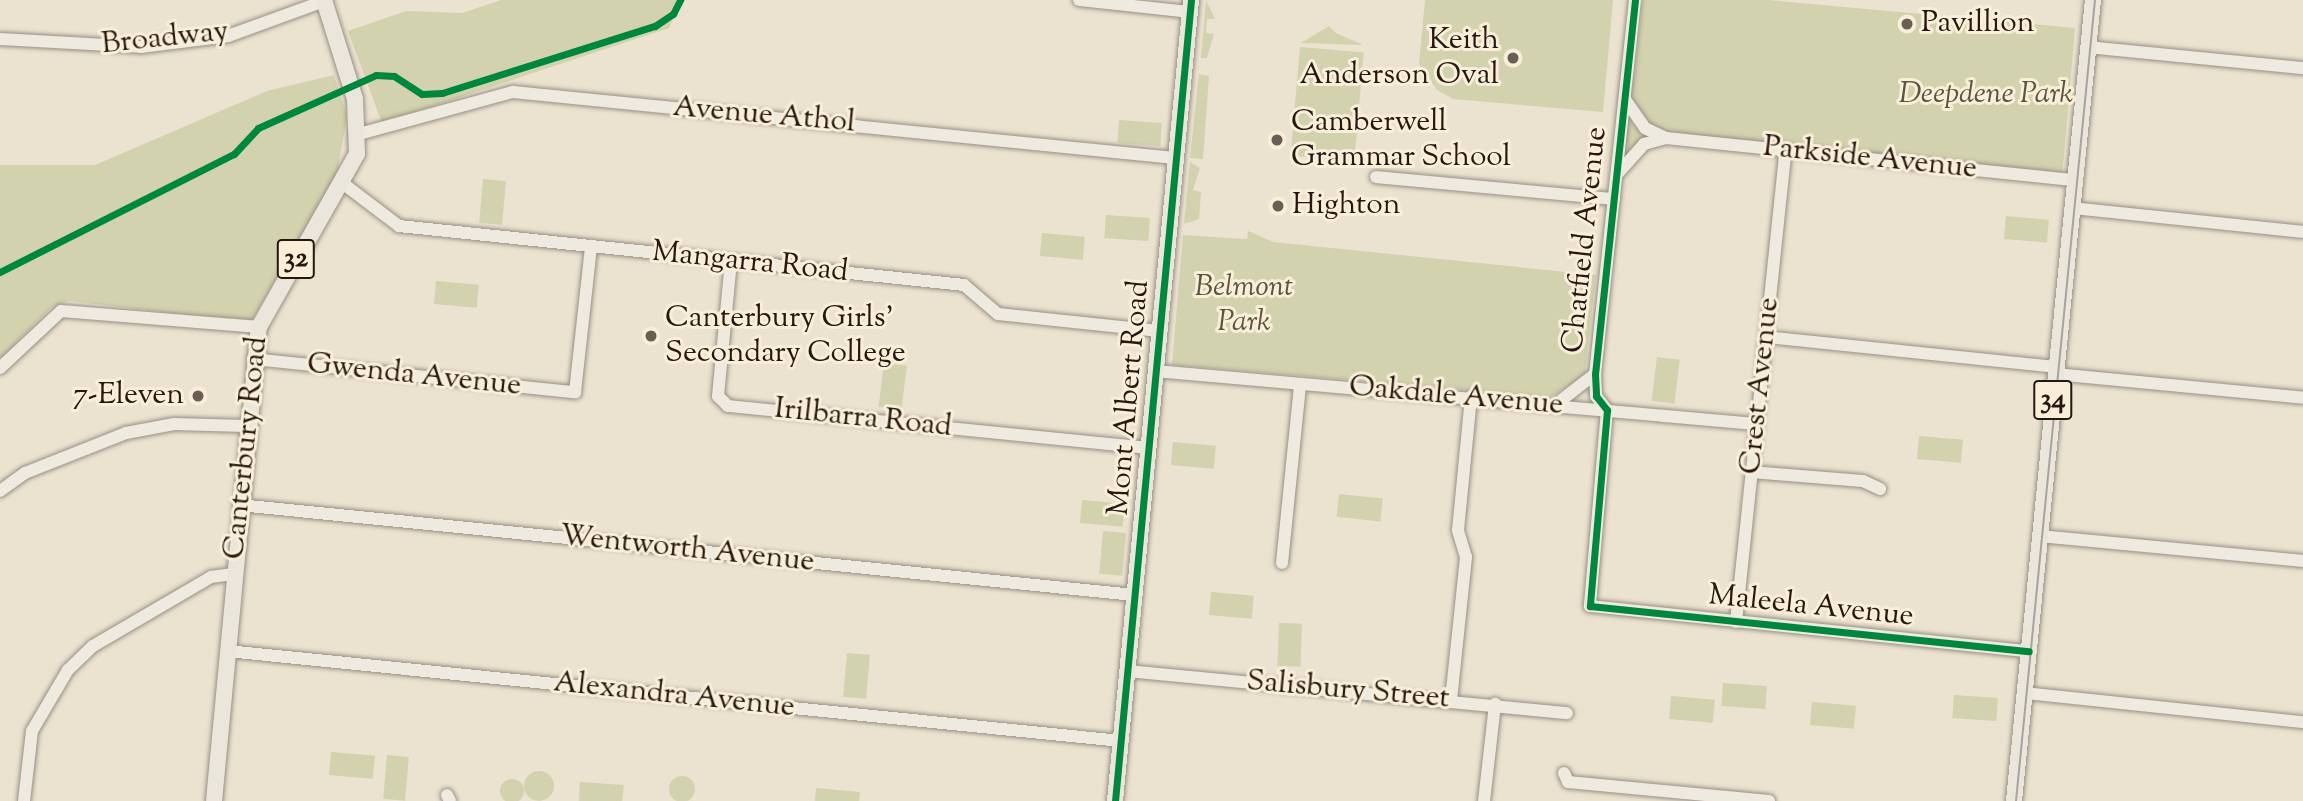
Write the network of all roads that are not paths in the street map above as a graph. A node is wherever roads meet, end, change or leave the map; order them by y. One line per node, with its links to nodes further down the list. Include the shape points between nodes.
1 (324, 0): 6 (street, Broadway, via 293,16 228,36 141,47); 10 (main road, Canterbury Road / 32, via 355,99)
2 (1079, 0): 5 (street)
3 (1635, 0): 9 (street, Chatfield Avenue)
4 (2093, 0): 7 (main road, 34)
5 (1190, 6): 13 (main road, Mont Albert Road)
6 (0, 39)
7 (2088, 47): 8 (street); 16 (main road, 34)
8 (2303, 68)
9 (1624, 97): 11 (street, Parkside Avenue, via 1633,118); 14 (street, Chatfield Avenue)
10 (359, 134): 13 (street, Avenue Athol, via 513,92); 17 (main road, Canterbury Road / 32)
11 (1666, 138): 12 (street, Parkside Avenue); 14 (street, via 1644,144)
12 (1787, 150): 16 (street, Parkside Avenue); 25 (street, Crest Avenue)
13 (1175, 158): 24 (main road, Mont Albert Road)
14 (1618, 173): 18 (street, Chatfield Avenue)
15 (1376, 177): 18 (street)
16 (2075, 180): 19 (main road, 34)
17 (345, 185): 21 (street, Mangarra Road, via 399,226); 23 (main road, Canterbury Road / 32, via 276,289)
18 (1614, 199): 30 (street, Chatfield Avenue)
19 (2072, 208): 20 (street); 28 (main road, 34)
20 (2303, 232)
21 (591, 246): 22 (street, Mangarra Road); 26 (street, Gwenda Avenue, via 575,392)
22 (731, 261): 24 (street, Mangarra Road, via 964,285 998,314); 38 (street, Irilbarra Road, via 718,396 728,406)
23 (259, 327): 26 (main road, Canterbury Road / 32); 27 (street, via 61,312)
24 (1159, 331): 29 (main road, Mont Albert Road)
25 (1766, 337): 28 (street); 36 (street, Crest Avenue)
26 (253, 359): 37 (main road, Canterbury Road / 32)
27 (0, 368)
28 (2056, 370): 33 (street); 43 (main road, 34)
29 (1155, 371): 31 (street, Oakdale Avenue); 38 (main road, Mont Albert Road)
30 (1595, 374): 34 (street, Chatfield Avenue); 35 (street, Chatfield Avenue, via 1597,396)
31 (1300, 385): 32 (street, Oakdale Avenue); 45 (street)
32 (1471, 397): 34 (street, Oakdale Avenue); 54 (street, via 1458,530 1466,557)
33 (2303, 398)
34 (1555, 405): 35 (street, Oakdale Avenue)
35 (1607, 410): 36 (street, Oakdale Avenue); 48 (street, Chatfield Avenue)
36 (1756, 424): 39 (street, Crest Avenue)
37 (246, 426): 41 (street, via 174,424 126,433 25,473); 42 (main road, Canterbury Road / 32)
38 (1148, 448): 47 (main road, Mont Albert Road)
39 (1751, 472): 40 (street, via 1863,481); 49 (street, Crest Avenue)
40 (1880, 489)
41 (0, 491)
42 (239, 505): 46 (main road, Canterbury Road / 32); 47 (street, Wentworth Avenue)
43 (2040, 536): 44 (street); 51 (main road, 34)
44 (2303, 561)
45 (1282, 563)
46 (233, 574): 50 (main road, Canterbury Road / 32); 60 (street, via 211,577 93,646 68,670 32,731)
47 (1134, 595): 52 (main road, Mont Albert Road)
48 (1590, 606): 49 (street, Maleela Avenue)
49 (1736, 622): 51 (street, Maleela Avenue)
50 (226, 651): 58 (street, Alexandra Avenue); 61 (main road, Canterbury Road / 32)
51 (2029, 651): 53 (main road, 34)
52 (1128, 671): 54 (street, Salisbury Street); 58 (main road, Mont Albert Road)
53 (2025, 693): 57 (street); 65 (main road, 34)
54 (1451, 700): 55 (street, Salisbury Street)
55 (1495, 704): 56 (street, Salisbury Street); 63 (street)
56 (1567, 713)
57 (2303, 722)
58 (1121, 741): 62 (main road, Mont Albert Road)
59 (1564, 773): 64 (street, via 1568,782)
60 (23, 801)
61 (214, 801)
62 (1115, 801)
63 (1485, 801)
64 (1769, 801)
65 (2014, 801)

